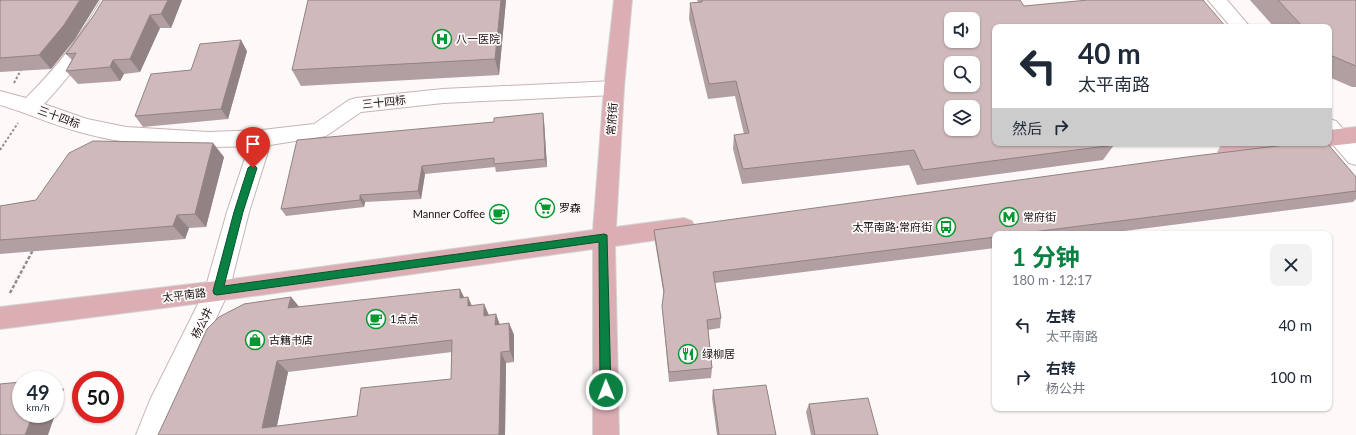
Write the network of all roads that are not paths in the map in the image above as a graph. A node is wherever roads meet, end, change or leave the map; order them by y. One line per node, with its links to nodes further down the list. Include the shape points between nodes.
1 (110, 0): 7 (street, via 92,33 59,76)
2 (623, 0): 5 (main road, 常府街)
3 (1217, 0): 4 (street)
4 (1238, 24)
5 (614, 88): 9 (street, 三十四标, via 444,96 356,105 319,131); 14 (main road, 常府街)
6 (3, 98): 7 (street, 三十四标)
7 (30, 106): 9 (street, 三十四标, via 84,126 126,135 208,140)
8 (1338, 134): 12 (street)
9 (262, 138): 15 (street, 杨公井, via 238,212)
10 (1274, 146): 11 (main road)
11 (1210, 155)
12 (1356, 157)
13 (706, 224): 14 (main road, 太平南路)
14 (604, 238): 15 (main road, 太平南路); 18 (main road, 常府街)
15 (217, 291): 16 (main road, 太平南路); 17 (street, 杨公井, via 159,409)
16 (4, 308)
17 (149, 435)
18 (606, 435)

